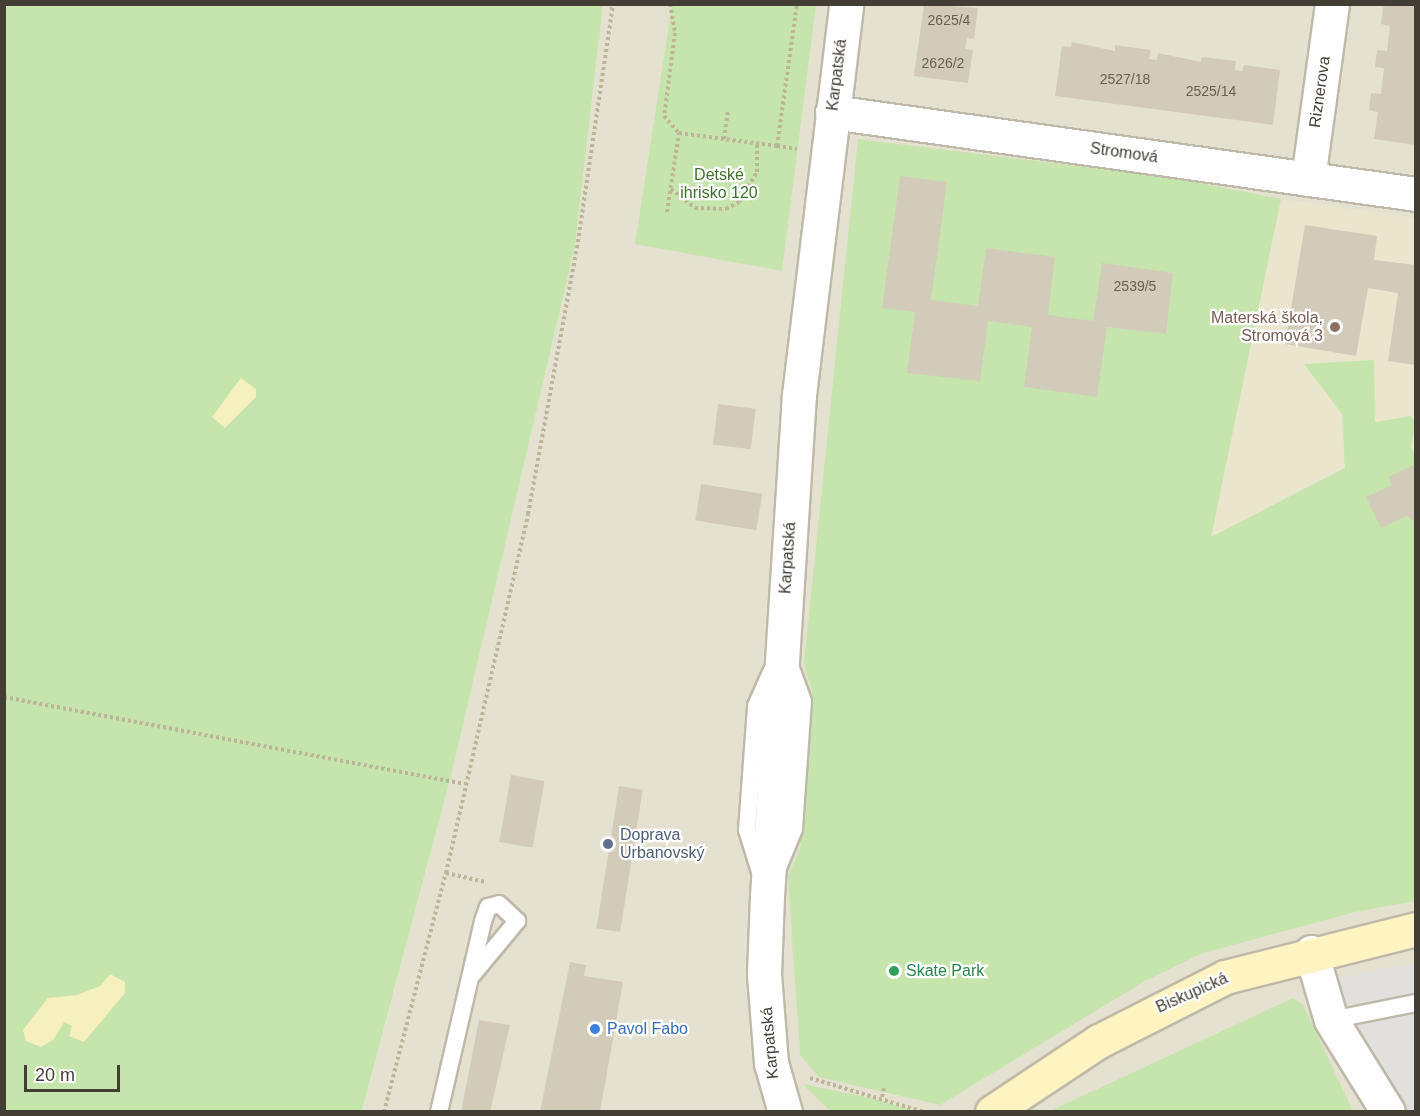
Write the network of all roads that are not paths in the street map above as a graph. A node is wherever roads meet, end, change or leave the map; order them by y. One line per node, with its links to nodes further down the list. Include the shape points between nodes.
1 (846, 4): 3 (street, Karpatská)
2 (1332, 4): 4 (street, Riznerova)
3 (832, 112): 4 (street, Stromová); 11 (street, Karpatská, via 799,395 767,896 764,974)
4 (1308, 179): 5 (street, Stromová)
5 (1416, 194)
6 (1416, 929): 7 (street, Biskupická)
7 (1311, 952): 10 (street); 13 (street, Biskupická, via 1225,977 1164,1004)
8 (473, 974): 12 (lane)
9 (1416, 1004): 10 (lane)
10 (1331, 1020): 14 (street)
11 (779, 1099)
12 (439, 1112)
13 (992, 1112)
14 (1388, 1112)

